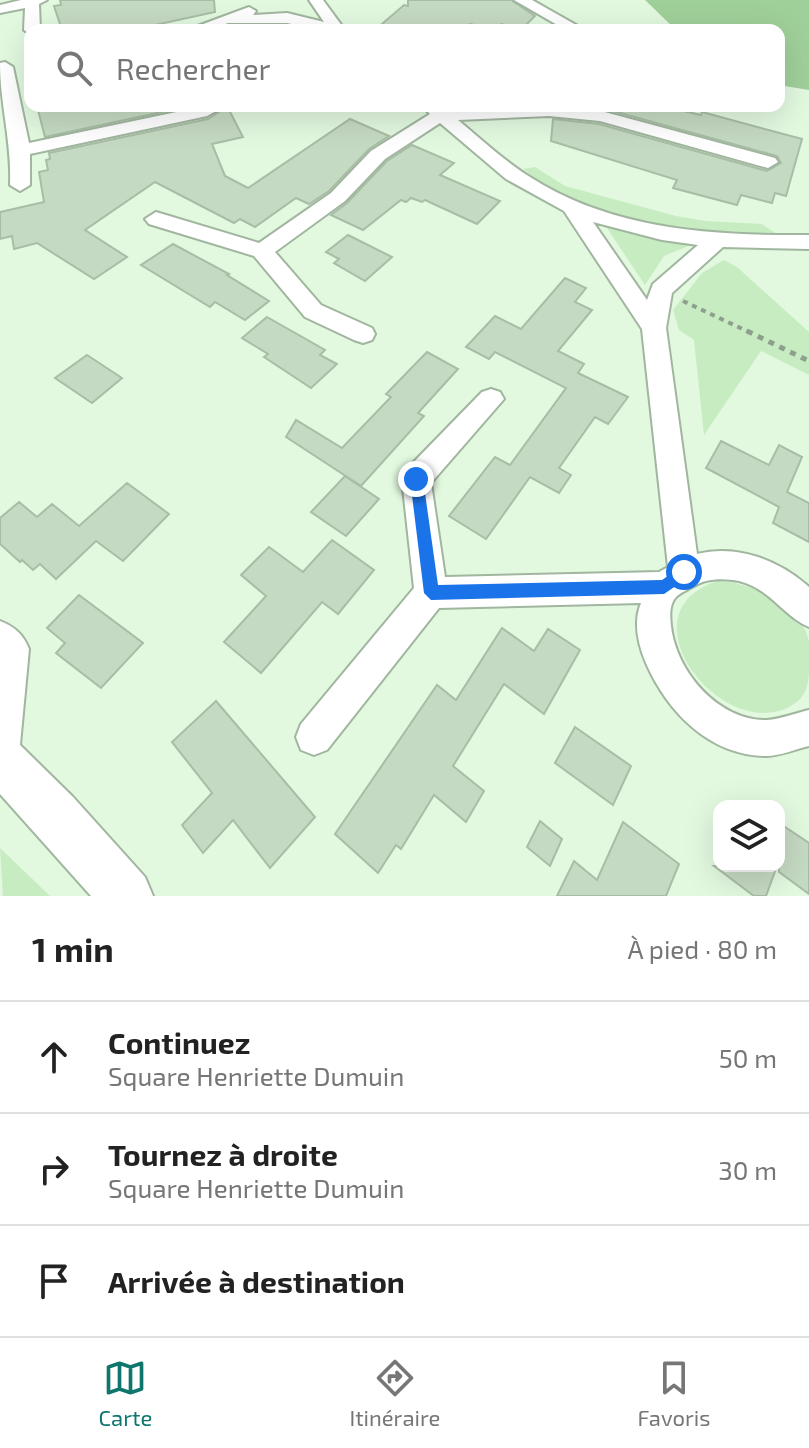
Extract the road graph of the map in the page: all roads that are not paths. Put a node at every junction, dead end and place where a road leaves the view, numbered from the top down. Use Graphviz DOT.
graph roads {
  1 [pos="271,0"];
  2 [pos="316,0"];
  3 [pos="521,0"];
  4 [pos="36,2"];
  5 [pos="0,9"];
  6 [pos="232,20"];
  7 [pos="33,24"];
  8 [pos="217,24"];
  9 [pos="314,24"];
  10 [pos="333,24"];
  11 [pos="566,24"];
  12 [pos="8,66"];
  13 [pos="202,112"];
  14 [pos="433,112"];
  15 [pos="438,112"];
  16 [pos="607,112"];
  17 [pos="21,150"];
  18 [pos="768,162"];
  19 [pos="20,185"];
  20 [pos="573,208"];
  21 [pos="156,219"];
  22 [pos="715,242"];
  23 [pos="809,242"];
  24 [pos="262,251"];
  25 [pos="654,328"];
  26 [pos="363,334"];
  27 [pos="491,399"];
  28 [pos="674,580"];
  29 [pos="431,593"];
  30 [pos="808,608"];
  31 [pos="0,638"];
  32 [pos="809,729"];
  33 [pos="314,737"];
  34 [pos="0,757"];
  35 [pos="126,896"];
  1 -- 6 [label="street"];
  2 -- 10 [label="street"];
  3 -- 11 [label="street"];
  4 -- 5 [label="street"];
  4 -- 7 [label="street"];
  6 -- 8 [label="street"];
  6 -- 9 [label="street"];
  12 -- 17 [label="street"];
  13 -- 17 [label="street"];
  14 -- 24 [label="street"];
  15 -- 20 [label="street"];
  16 -- 18 [label="street"];
  17 -- 19 [label="street"];
  20 -- 22 [label="street"];
  20 -- 25 [label="street"];
  21 -- 24 [label="street"];
  22 -- 23 [label="street"];
  22 -- 25 [label="street"];
  24 -- 26 [label="street"];
  25 -- 28 [label="street"];
  27 -- 29 [label="street"];
  28 -- 29 [label="street"];
  28 -- 30 [label="street"];
  28 -- 32 [label="street"];
  29 -- 33 [label="street"];
  31 -- 34 [label="street"];
  34 -- 35 [label="main road"];
}
